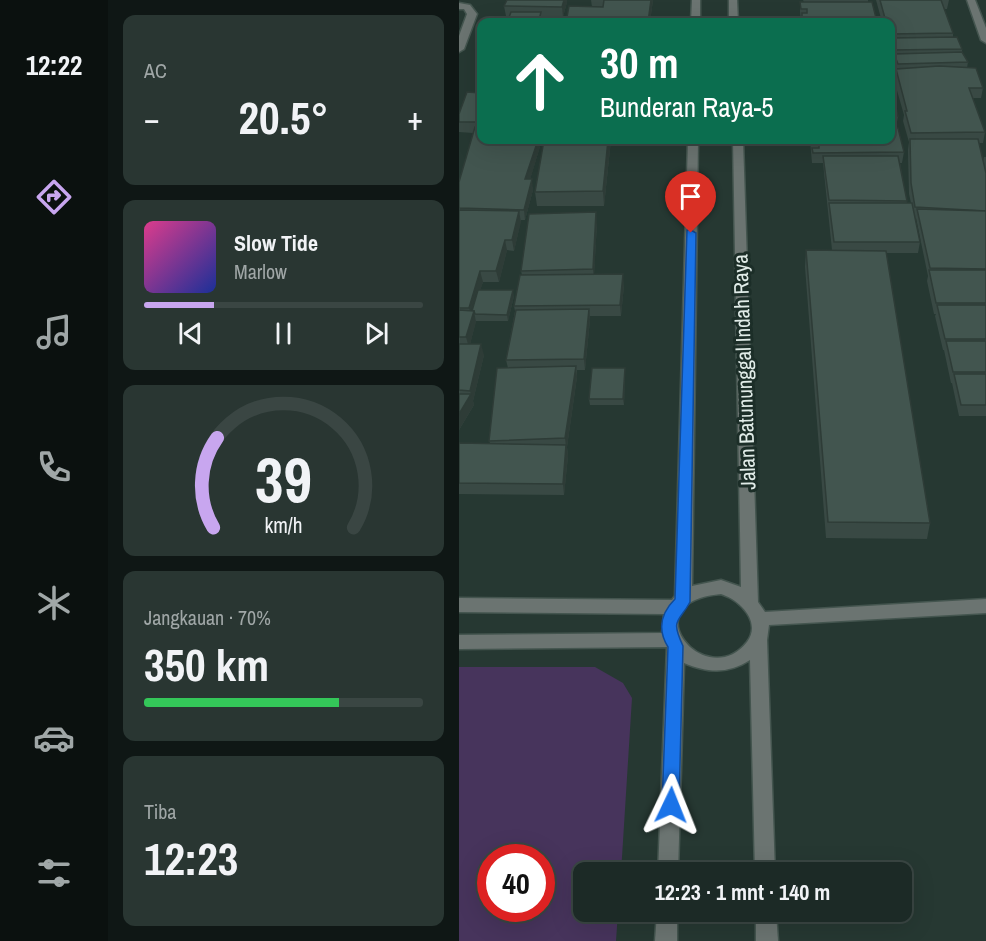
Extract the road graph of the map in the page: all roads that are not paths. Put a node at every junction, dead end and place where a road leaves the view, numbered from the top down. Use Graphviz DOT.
graph roads {
  1 [pos="696,0"];
  2 [pos="733,0"];
  3 [pos="971,2"];
  4 [pos="986,3"];
  5 [pos="459,6"];
  6 [pos="696,18"];
  7 [pos="734,18"];
  8 [pos="986,40"];
  9 [pos="459,49"];
  10 [pos="693,144"];
  11 [pos="738,144"];
  12 [pos="679,604"];
  13 [pos="459,605"];
  14 [pos="986,606"];
  15 [pos="756,620"];
  16 [pos="459,642"];
  17 [pos="673,643"];
  18 [pos="668,862"];
  19 [pos="765,862"];
  20 [pos="667,922"];
  21 [pos="766,922"];
  22 [pos="666,941"];
  23 [pos="767,941"];
  1 -- 6 [label="street"];
  2 -- 7 [label="street"];
  3 -- 4 [label="street"];
  3 -- 8 [label="street"];
  5 -- 9 [label="street"];
  10 -- 12 [label="street"];
  11 -- 15 [label="street, Jalan Batununggal Indah Raya"];
  12 -- 13 [label="street"];
  12 -- 15 [label="street"];
  12 -- 17 [label="street"];
  14 -- 15 [label="street"];
  15 -- 17 [label="street"];
  15 -- 19 [label="street, Jalan Batununggal Indah Raya"];
  16 -- 17 [label="street"];
  17 -- 18 [label="street"];
  20 -- 22 [label="street"];
  21 -- 23 [label="street"];
}
